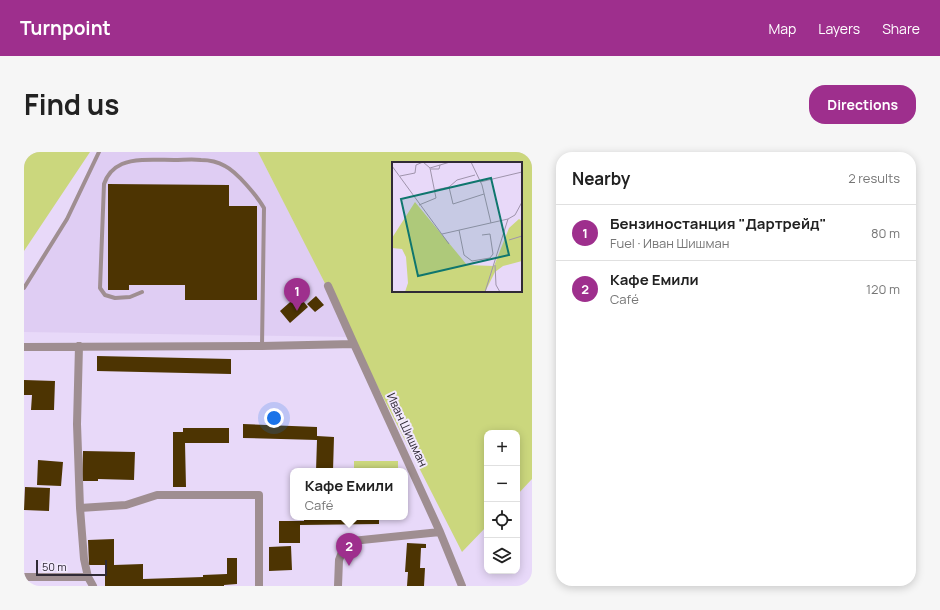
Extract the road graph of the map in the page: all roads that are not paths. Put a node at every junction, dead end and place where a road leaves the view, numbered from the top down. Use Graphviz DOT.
graph roads {
  1 [pos="99,152"];
  2 [pos="328,286"];
  3 [pos="24,288"];
  4 [pos="142,292"];
  5 [pos="354,344"];
  6 [pos="79,346"];
  7 [pos="262,346"];
  8 [pos="24,347"];
  9 [pos="80,508"];
  10 [pos="440,532"];
  11 [pos="24,577"];
  12 [pos="88,577"];
  13 [pos="93,586"];
  14 [pos="259,586"];
  15 [pos="338,586"];
  16 [pos="462,586"];
  1 -- 3 [label="lane"];
  2 -- 5 [label="street, Иван Шишман"];
  4 -- 7 [label="lane"];
  5 -- 7 [label="street"];
  5 -- 10 [label="street, Иван Шишман"];
  6 -- 7 [label="street"];
  6 -- 8 [label="street"];
  6 -- 9 [label="street"];
  9 -- 12 [label="street"];
  9 -- 14 [label="street"];
  10 -- 15 [label="street"];
  10 -- 16 [label="street, Иван Шишман"];
  11 -- 12 [label="street"];
  12 -- 13 [label="street"];
}
